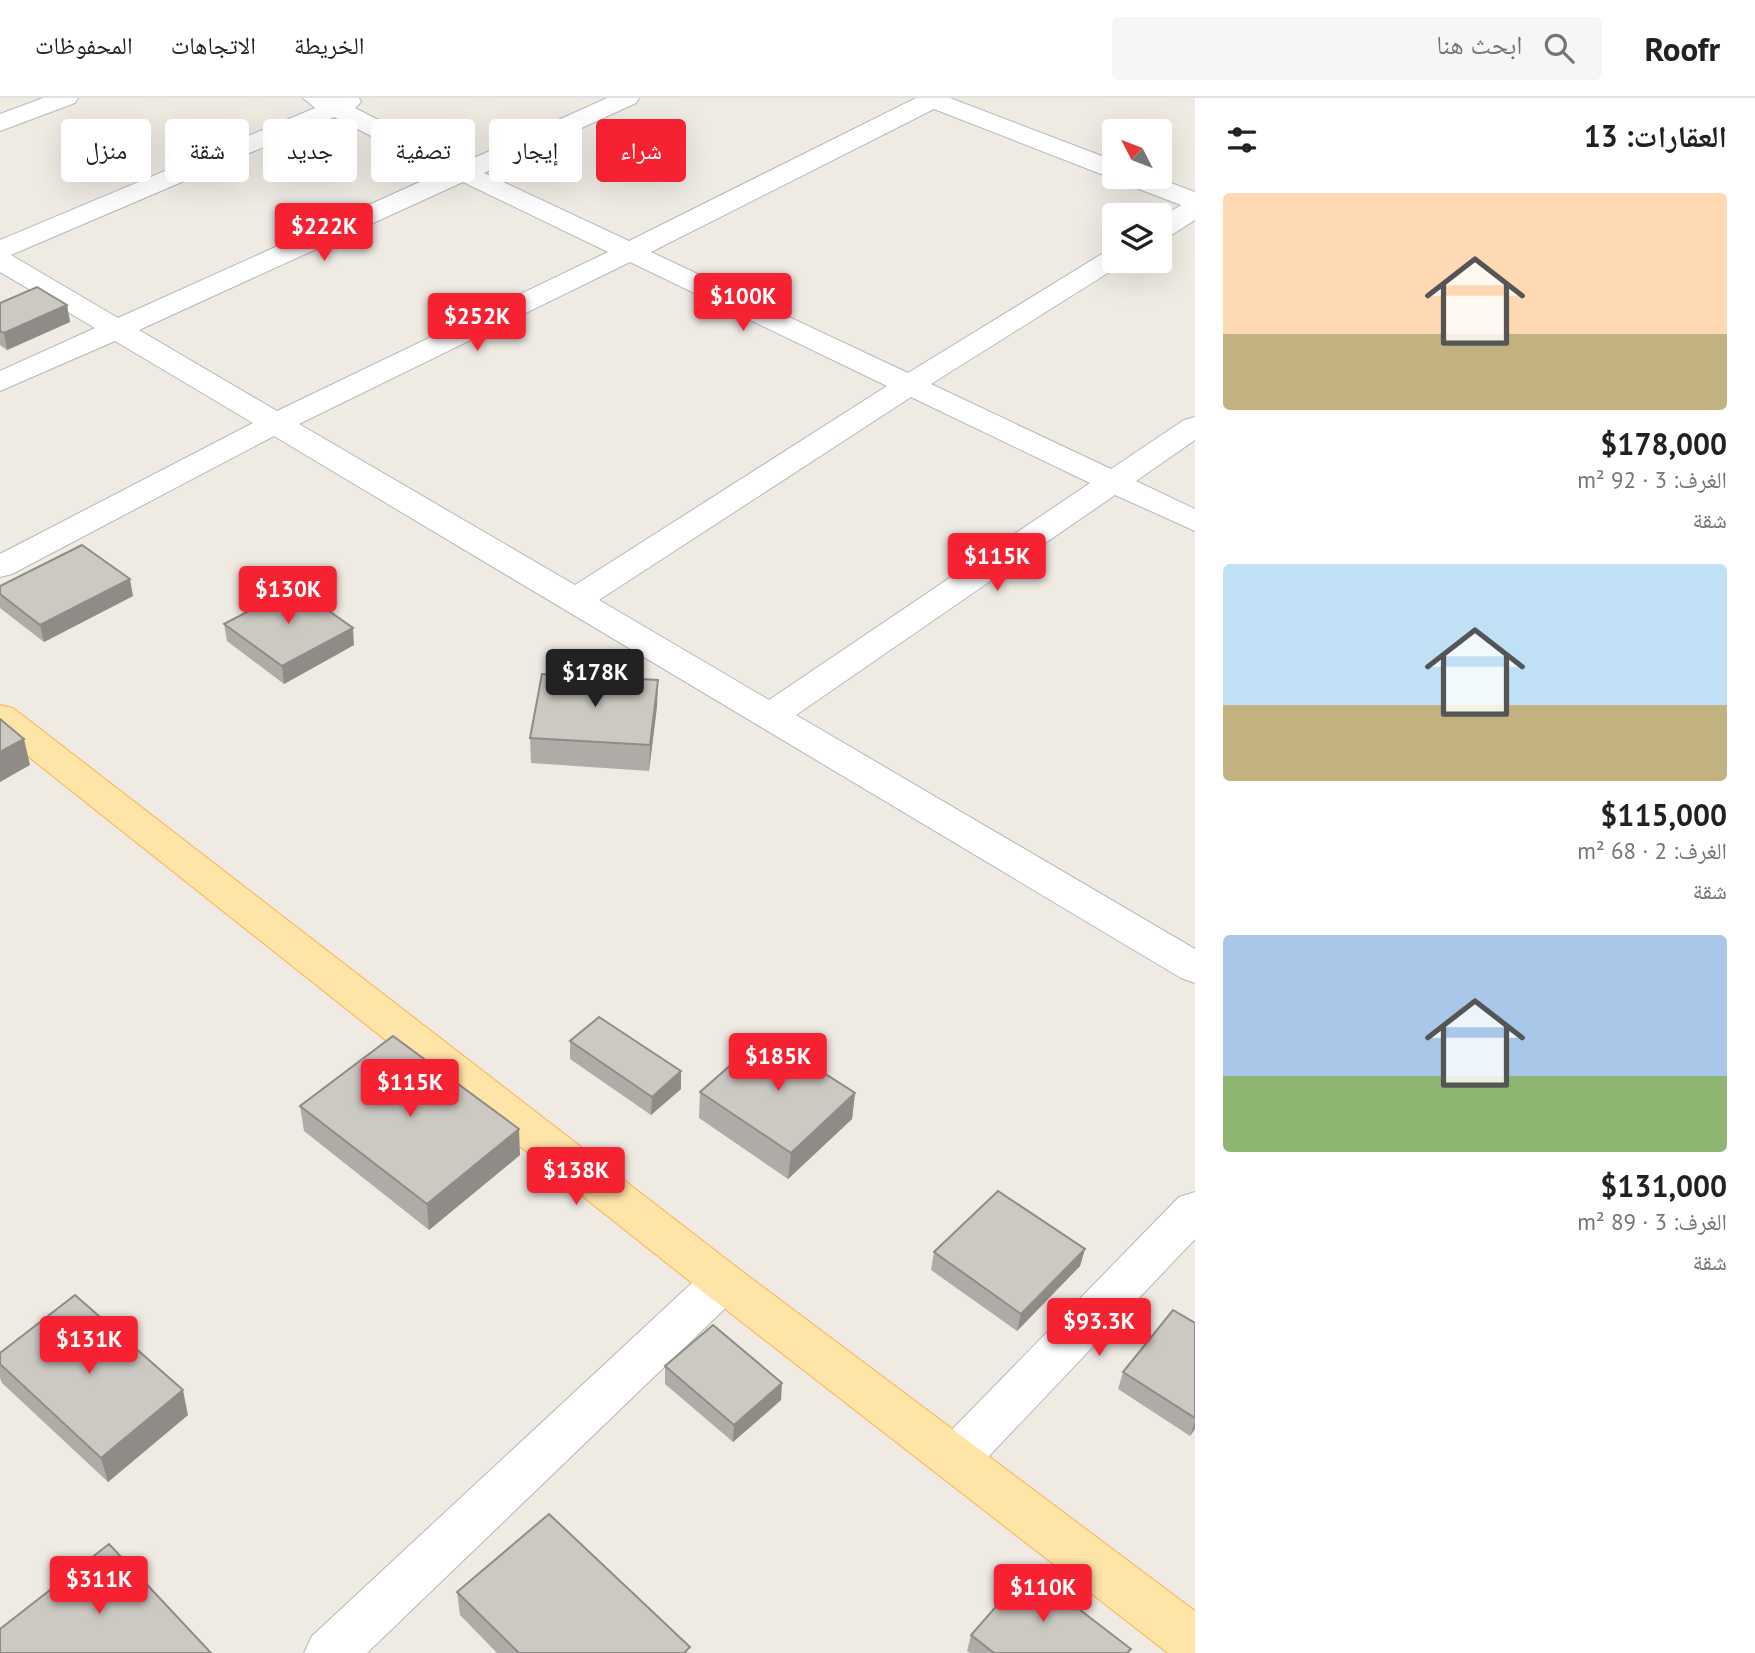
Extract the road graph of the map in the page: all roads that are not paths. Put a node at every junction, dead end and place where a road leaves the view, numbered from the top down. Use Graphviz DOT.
graph roads {
  1 [pos="66,98"];
  2 [pos="627,98"];
  3 [pos="930,99"];
  4 [pos="337,102"];
  5 [pos="371,121"];
  6 [pos="0,124"];
  7 [pos="1102,165"];
  8 [pos="475,168"];
  9 [pos="475,178"];
  10 [pos="444,182"];
  11 [pos="1164,189"];
  12 [pos="1195,201"];
  13 [pos="1195,208"];
  14 [pos="1172,222"];
  15 [pos="0,250"];
  16 [pos="629,251"];
  17 [pos="0,260"];
  18 [pos="1102,266"];
  19 [pos="118,329"];
  20 [pos="0,382"];
  21 [pos="909,385"];
  22 [pos="276,423"];
  23 [pos="1195,426"];
  24 [pos="1112,482"];
  25 [pos="1195,521"];
  26 [pos="0,567"];
  27 [pos="575,600"];
  28 [pos="0,716"];
  29 [pos="770,716"];
  30 [pos="1195,968"];
  31 [pos="1195,1210"];
  32 [pos="723,1282"];
  33 [pos="955,1460"];
  34 [pos="1195,1642"];
  35 [pos="330,1653"];
  1 -- 6 [label="street"];
  2 -- 8 [label="street"];
  3 -- 7 [label="street"];
  3 -- 16 [label="street"];
  4 -- 5 [label="street"];
  4 -- 15 [label="street"];
  9 -- 16 [label="street"];
  10 -- 19 [label="street"];
  11 -- 12 [label="street"];
  13 -- 14 [label="street"];
  16 -- 21 [label="street"];
  16 -- 22 [label="street"];
  17 -- 19 [label="street"];
  18 -- 21 [label="street"];
  19 -- 20 [label="street"];
  19 -- 22 [label="street"];
  21 -- 24 [label="street"];
  21 -- 27 [label="street"];
  22 -- 26 [label="street"];
  22 -- 27 [label="street"];
  23 -- 24 [label="street"];
  24 -- 25 [label="street"];
  24 -- 29 [label="street"];
  27 -- 29 [label="street"];
  28 -- 32 [label="main road"];
  29 -- 30 [label="street"];
  31 -- 33 [label="street"];
  32 -- 33 [label="main road"];
  32 -- 35 [label="street"];
  33 -- 34 [label="main road"];
}
